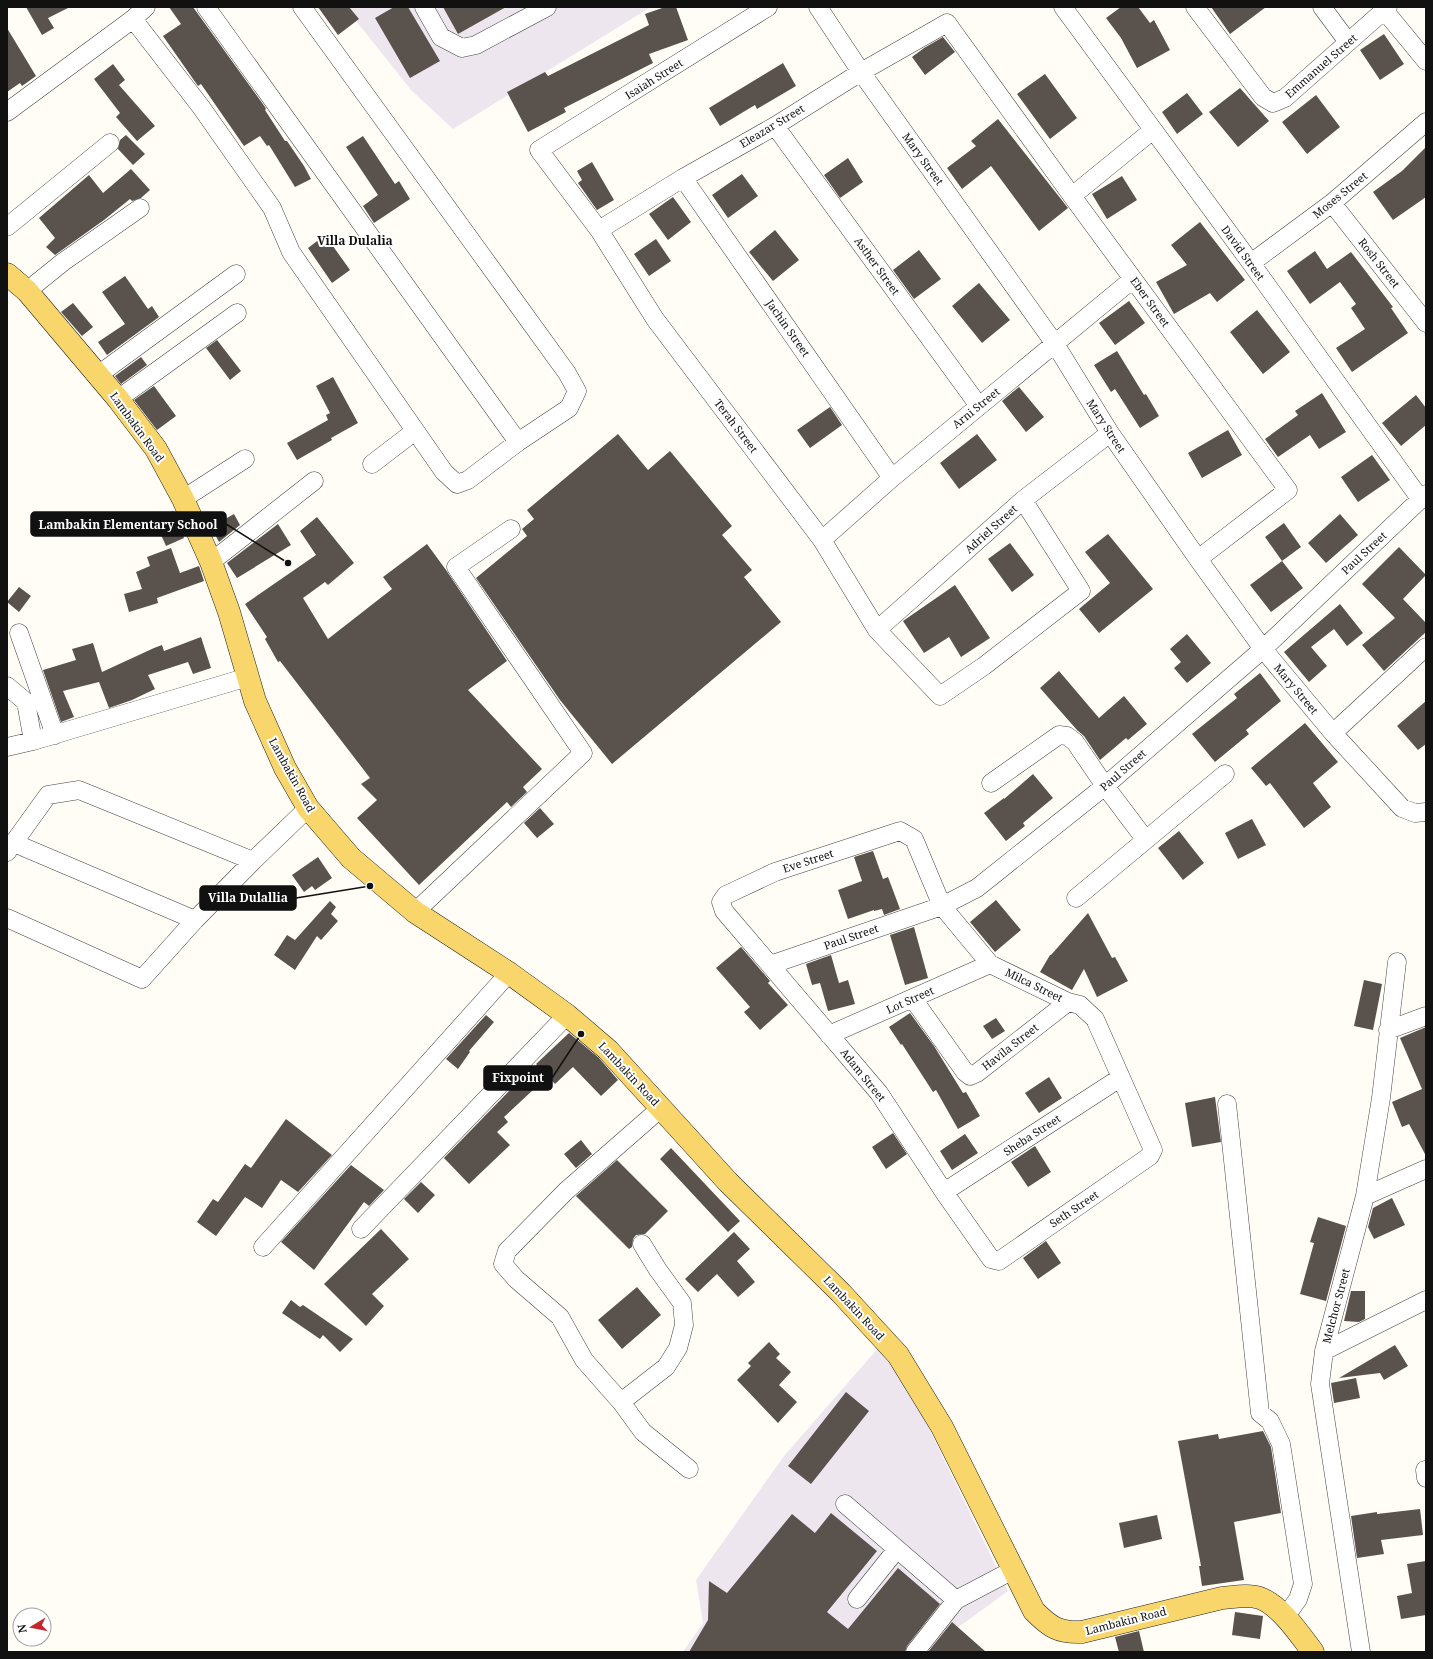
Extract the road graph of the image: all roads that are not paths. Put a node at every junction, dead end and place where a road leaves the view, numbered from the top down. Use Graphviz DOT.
graph roads {
  1 [pos="146,7"];
  2 [pos="206,7"];
  3 [pos="302,7"];
  4 [pos="424,7"];
  5 [pos="547,7"];
  6 [pos="768,7"];
  7 [pos="818,7"];
  8 [pos="1063,7"];
  9 [pos="1195,7"];
  10 [pos="1322,7"];
  11 [pos="1386,9"];
  12 [pos="133,19"];
  13 [pos="947,23"];
  14 [pos="1348,42"];
  15 [pos="1426,61"];
  16 [pos="861,72"];
  17 [pos="7,112"];
  18 [pos="1426,122"];
  19 [pos="775,126"];
  20 [pos="1153,130"];
  21 [pos="110,143"];
  22 [pos="539,150"];
  23 [pos="683,178"];
  24 [pos="1072,196"];
  25 [pos="1332,203"];
  26 [pos="140,208"];
  27 [pos="7,227"];
  28 [pos="599,230"];
  29 [pos="1251,263"];
  30 [pos="7,274"];
  31 [pos="236,274"];
  32 [pos="1133,279"];
  33 [pos="27,291"];
  34 [pos="237,313"];
  35 [pos="1426,324"];
  36 [pos="1055,344"];
  37 [pos="98,375"];
  38 [pos="118,399"];
  39 [pos="979,406"];
  40 [pos="415,431"];
  41 [pos="1110,433"];
  42 [pos="518,442"];
  43 [pos="246,459"];
  44 [pos="372,464"];
  45 [pos="892,478"];
  46 [pos="314,480"];
  47 [pos="1423,497"];
  48 [pos="183,499"];
  49 [pos="1023,500"];
  50 [pos="511,529"];
  51 [pos="822,540"];
  52 [pos="1198,559"];
  53 [pos="211,562"];
  54 [pos="877,630"];
  55 [pos="19,633"];
  56 [pos="1426,647"];
  57 [pos="1263,649"];
  58 [pos="248,677"];
  59 [pos="7,686"];
  60 [pos="1333,733"];
  61 [pos="55,734"];
  62 [pos="34,741"];
  63 [pos="7,747"];
  64 [pos="1225,774"];
  65 [pos="991,783"];
  66 [pos="1105,786"];
  67 [pos="308,808"];
  68 [pos="1426,812"];
  69 [pos="900,831"];
  70 [pos="1146,839"];
  71 [pos="10,847"];
  72 [pos="253,860"];
  73 [pos="1076,898"];
  74 [pos="721,902"];
  75 [pos="942,906"];
  76 [pos="414,912"];
  77 [pos="7,918"];
  78 [pos="195,920"];
  79 [pos="1397,962"];
  80 [pos="990,964"];
  81 [pos="770,965"];
  82 [pos="509,973"];
  83 [pos="913,1000"];
  84 [pos="1068,1002"];
  85 [pos="566,1015"];
  86 [pos="1426,1016"];
  87 [pos="1388,1030"];
  88 [pos="830,1035"];
  89 [pos="1120,1078"];
  90 [pos="1227,1104"];
  91 [pos="661,1108"];
  92 [pos="1153,1150"];
  93 [pos="1426,1169"];
  94 [pos="944,1192"];
  95 [pos="1365,1196"];
  96 [pos="361,1229"];
  97 [pos="642,1244"];
  98 [pos="263,1247"];
  99 [pos="991,1259"];
  100 [pos="1426,1300"];
  101 [pos="1324,1351"];
  102 [pos="621,1402"];
  103 [pos="689,1469"];
  104 [pos="845,1504"];
  105 [pos="897,1549"];
  106 [pos="1013,1570"];
  107 [pos="857,1599"];
  108 [pos="956,1600"];
  109 [pos="1286,1616"];
  110 [pos="915,1652"];
  111 [pos="1313,1652"];
  112 [pos="1361,1652"];
  1 -- 12 [label="street"];
  2 -- 42 [label="street"];
  3 -- 42 [label="street"];
  4 -- 5 [label="street"];
  6 -- 22 [label="street, Isaiah Street"];
  7 -- 16 [label="street, Mary Street"];
  8 -- 20 [label="street, David Street"];
  9 -- 14 [label="street, Emmanuel Street"];
  10 -- 14 [label="street"];
  11 -- 14 [label="street, Emmanuel Street"];
  11 -- 15 [label="street"];
  12 -- 17 [label="street"];
  12 -- 40 [label="street"];
  13 -- 16 [label="street, Eleazar Street"];
  13 -- 24 [label="street, Eber Street"];
  16 -- 19 [label="street, Eleazar Street"];
  16 -- 36 [label="street, Mary Street"];
  18 -- 25 [label="street, Moses Street"];
  19 -- 23 [label="street, Eleazar Street"];
  19 -- 39 [label="street, Asther Street"];
  20 -- 24 [label="street"];
  20 -- 29 [label="street, David Street"];
  21 -- 27 [label="street"];
  22 -- 28 [label="street, Terah Street"];
  23 -- 28 [label="street, Eleazar Street"];
  23 -- 45 [label="street, Jachin Street"];
  24 -- 32 [label="street, Eber Street"];
  25 -- 29 [label="street, Moses Street"];
  25 -- 35 [label="street, Rosh Street"];
  26 -- 33 [label="street"];
  28 -- 51 [label="street, Terah Street"];
  29 -- 47 [label="street, David Street"];
  30 -- 33 [label="main road, Lambakin Road"];
  31 -- 37 [label="street"];
  32 -- 36 [label="street, Arni Street"];
  32 -- 52 [label="street, Eber Street"];
  33 -- 37 [label="main road, Lambakin Road"];
  34 -- 38 [label="street"];
  36 -- 39 [label="street, Arni Street"];
  36 -- 41 [label="street, Mary Street"];
  37 -- 38 [label="main road, Lambakin Road"];
  38 -- 48 [label="main road, Lambakin Road"];
  39 -- 45 [label="street, Arni Street"];
  40 -- 42 [label="street"];
  40 -- 44 [label="street"];
  41 -- 49 [label="street, Adriel Street"];
  41 -- 52 [label="street, Mary Street"];
  43 -- 48 [label="street"];
  45 -- 51 [label="street, Arni Street"];
  46 -- 53 [label="street"];
  47 -- 57 [label="street, Paul Street"];
  48 -- 53 [label="main road, Lambakin Road"];
  49 -- 54 [label="street, Adriel Street"];
  49 -- 54 [label="street, Terah Street"];
  50 -- 76 [label="street"];
  51 -- 54 [label="street, Terah Street"];
  52 -- 57 [label="street, Mary Street"];
  53 -- 58 [label="main road, Lambakin Road"];
  55 -- 61 [label="street"];
  56 -- 60 [label="street"];
  57 -- 60 [label="street, Mary Street"];
  57 -- 66 [label="street, Paul Street"];
  58 -- 61 [label="street"];
  58 -- 67 [label="main road, Lambakin Road"];
  59 -- 62 [label="street"];
  60 -- 68 [label="street, Mary Street"];
  61 -- 62 [label="street"];
  62 -- 63 [label="street"];
  64 -- 70 [label="street"];
  65 -- 66 [label="street"];
  66 -- 70 [label="street"];
  66 -- 75 [label="street, Paul Street"];
  67 -- 72 [label="street"];
  67 -- 76 [label="main road, Lambakin Road"];
  69 -- 74 [label="street, Eve Street"];
  69 -- 75 [label="street, Milca Street"];
  70 -- 73 [label="street"];
  71 -- 72 [label="street"];
  71 -- 78 [label="street"];
  72 -- 78 [label="street"];
  74 -- 81 [label="street, Adam Street"];
  75 -- 80 [label="street, Milca Street"];
  75 -- 81 [label="street, Paul Street"];
  76 -- 82 [label="main road, Lambakin Road"];
  77 -- 78 [label="street"];
  79 -- 87 [label="street, Melchor Street"];
  80 -- 83 [label="street, Lot Street"];
  80 -- 84 [label="street, Milca Street"];
  81 -- 88 [label="street, Adam Street"];
  82 -- 85 [label="main road, Lambakin Road"];
  82 -- 98 [label="street"];
  83 -- 84 [label="street, Havila Street"];
  83 -- 88 [label="street, Lot Street"];
  84 -- 89 [label="street, Milca Street"];
  85 -- 91 [label="main road, Lambakin Road"];
  85 -- 96 [label="street"];
  86 -- 87 [label="street"];
  87 -- 95 [label="street, Melchor Street"];
  88 -- 94 [label="street, Adam Street"];
  89 -- 92 [label="street, Milca Street"];
  89 -- 94 [label="street, Sheba Street"];
  90 -- 109 [label="street"];
  91 -- 102 [label="street"];
  91 -- 106 [label="main road, Lambakin Road"];
  92 -- 99 [label="street, Seth Street"];
  93 -- 95 [label="street"];
  94 -- 99 [label="street, Adam Street"];
  95 -- 101 [label="street, Melchor Street"];
  97 -- 102 [label="street"];
  100 -- 101 [label="street"];
  101 -- 112 [label="street, Melchor Street"];
  102 -- 103 [label="street"];
  104 -- 105 [label="street"];
  105 -- 107 [label="street"];
  105 -- 108 [label="street"];
  106 -- 108 [label="street"];
  106 -- 109 [label="main road, Lambakin Road"];
  108 -- 110 [label="street"];
  109 -- 111 [label="main road, Lambakin Road"];
}
